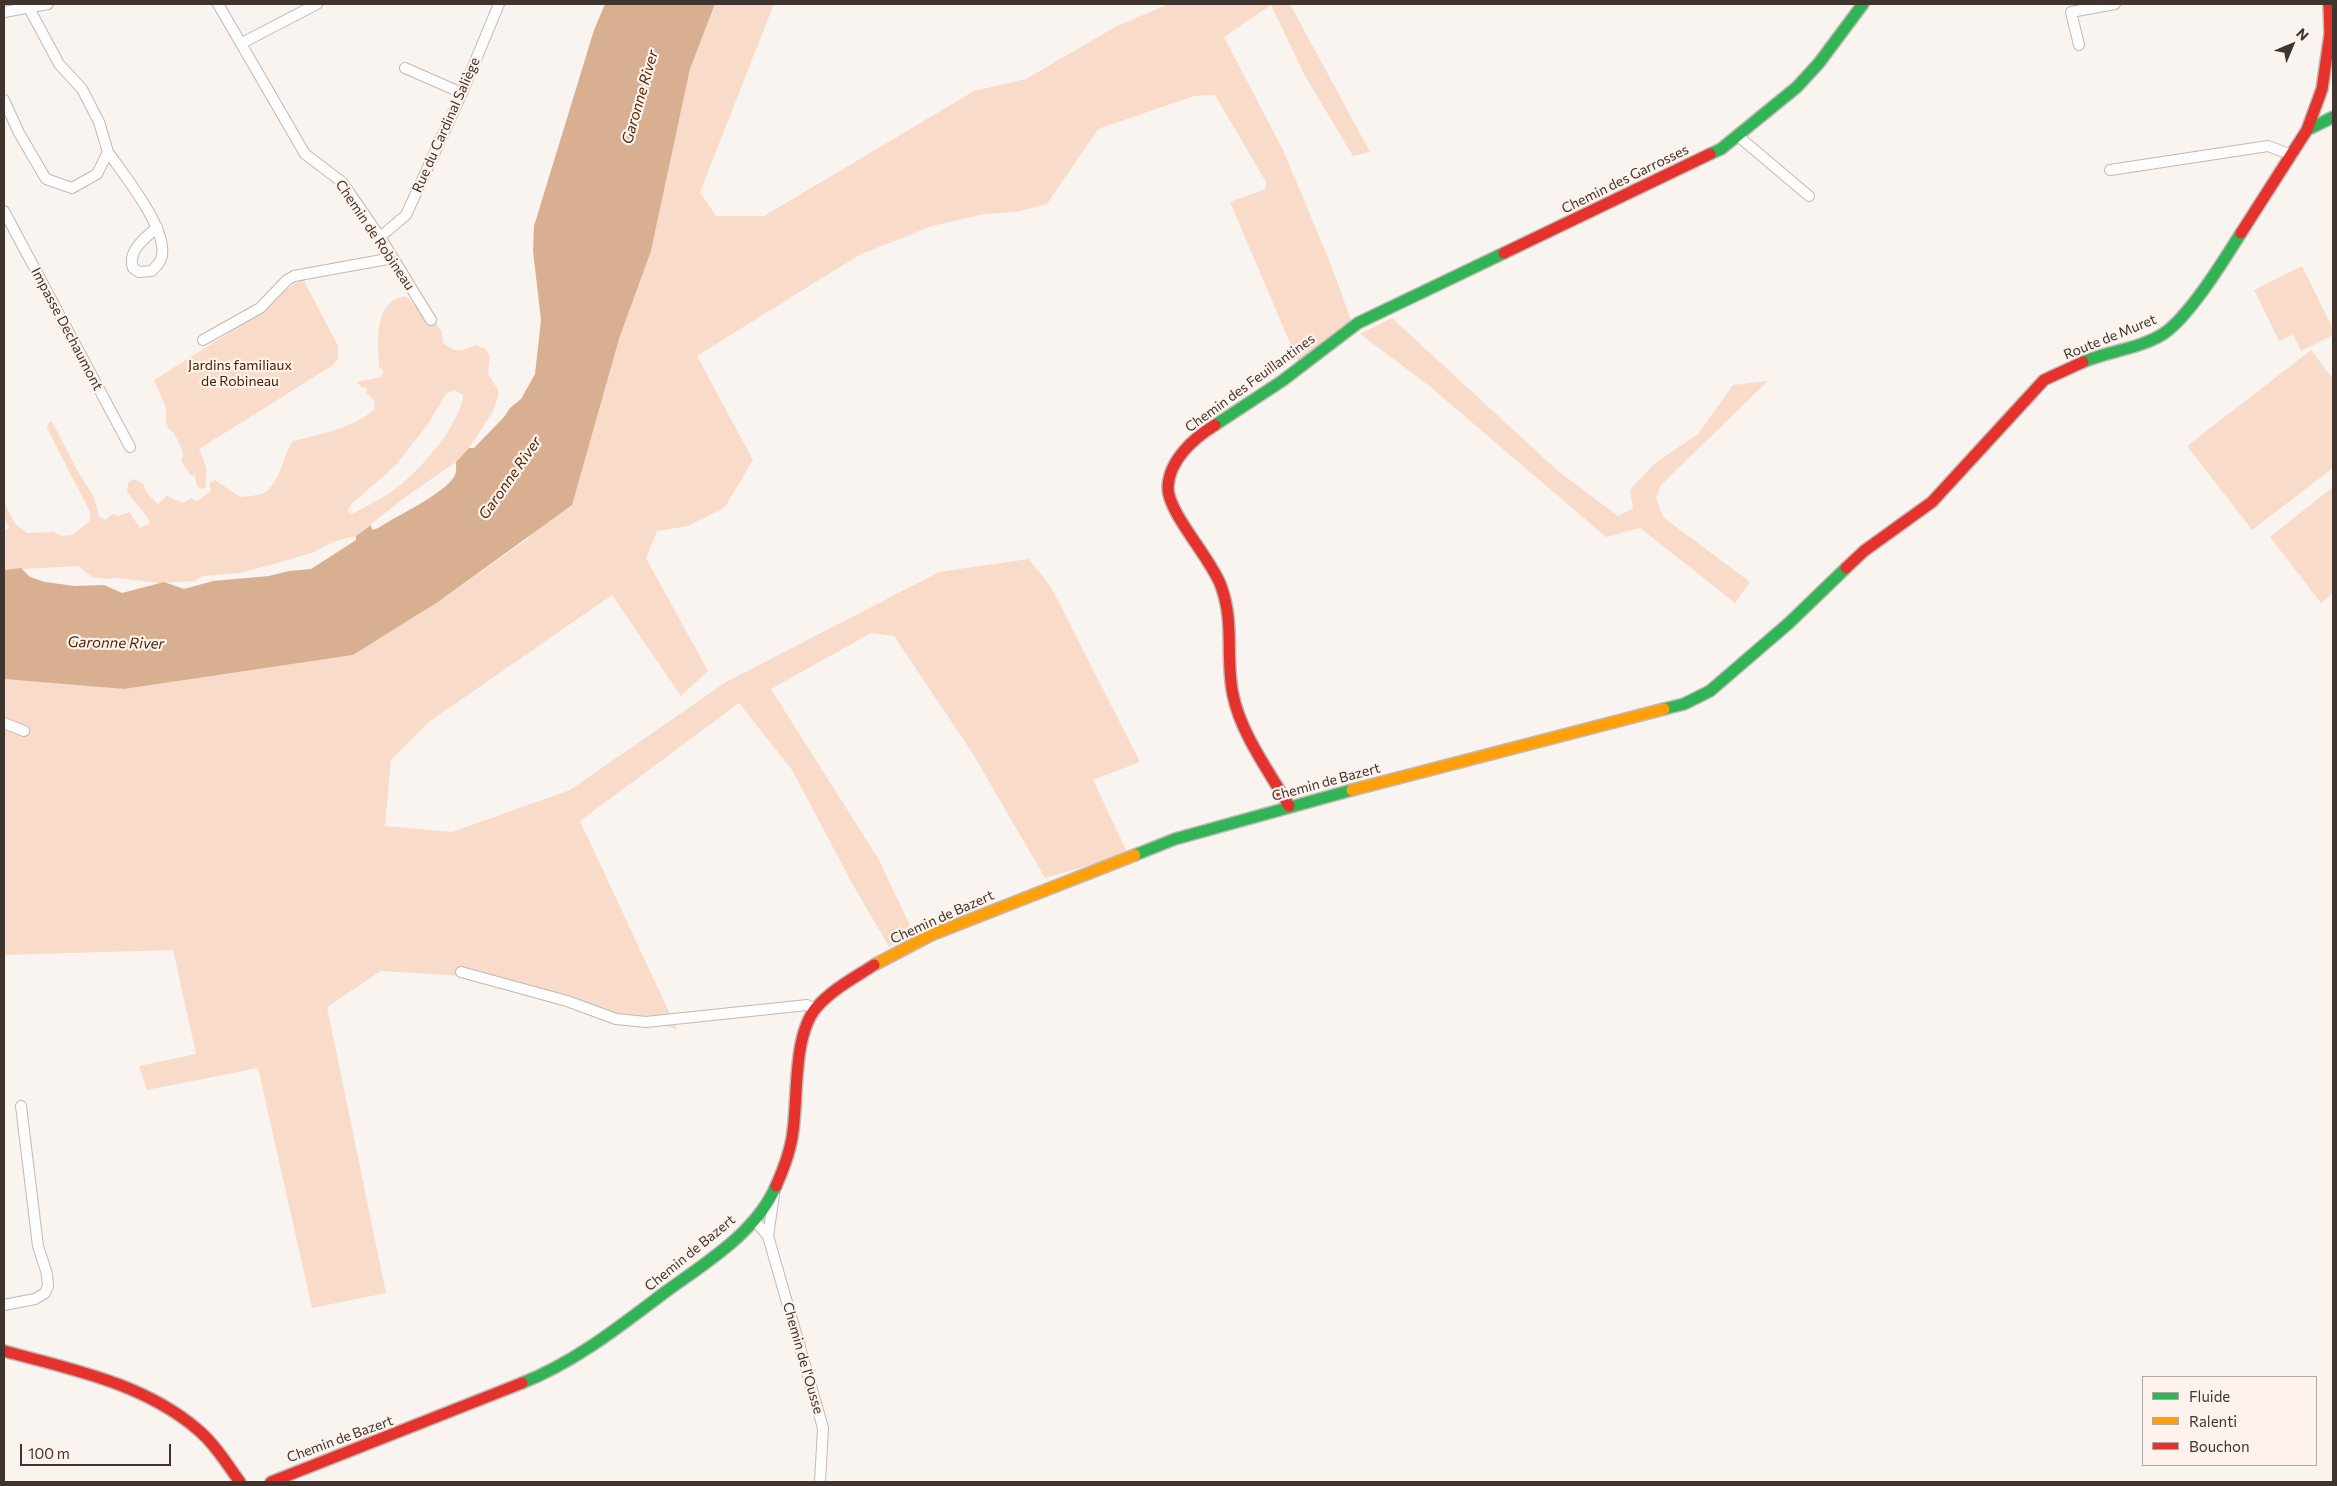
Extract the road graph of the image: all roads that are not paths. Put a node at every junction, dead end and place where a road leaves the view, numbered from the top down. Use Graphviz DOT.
graph roads {
  1 [pos="48,4"];
  2 [pos="218,4"];
  3 [pos="317,4"];
  4 [pos="499,4"];
  5 [pos="1863,4"];
  6 [pos="2115,4"];
  7 [pos="29,8"];
  8 [pos="2330,8"];
  9 [pos="4,12"];
  10 [pos="2332,25"];
  11 [pos="242,43"];
  12 [pos="2079,45"];
  13 [pos="405,68"];
  14 [pos="462,93"];
  15 [pos="4,100"];
  16 [pos="2315,108"];
  17 [pos="2332,118"];
  18 [pos="2307,130"];
  19 [pos="1738,136"];
  20 [pos="108,152"];
  21 [pos="2292,155"];
  22 [pos="2110,170"];
  23 [pos="1809,196"];
  24 [pos="4,211"];
  25 [pos="157,227"];
  26 [pos="380,237"];
  27 [pos="393,258"];
  28 [pos="431,320"];
  29 [pos="1358,323"];
  30 [pos="202,340"];
  31 [pos="130,448"];
  32 [pos="1789,623"];
  33 [pos="4,723"];
  34 [pos="24,731"];
  35 [pos="1289,806"];
  36 [pos="461,972"];
  37 [pos="815,1009"];
  38 [pos="22,1106"];
  39 [pos="774,1192"];
  40 [pos="754,1220"];
  41 [pos="768,1236"];
  42 [pos="4,1305"];
  43 [pos="4,1350"];
  44 [pos="240,1482"];
  45 [pos="271,1482"];
  46 [pos="820,1482"];
  1 -- 7 [label="street"];
  2 -- 11 [label="street, Chemin de Robineau"];
  3 -- 11 [label="street"];
  4 -- 14 [label="street, Rue du Cardinal Saliège"];
  5 -- 19 [label="street, Chemin des Garrosses"];
  6 -- 12 [label="street"];
  7 -- 9 [label="street"];
  7 -- 20 [label="street"];
  8 -- 10 [label="street, Route de Muret"];
  10 -- 16 [label="street, Route de Muret"];
  11 -- 26 [label="street, Chemin de Robineau"];
  13 -- 14 [label="street"];
  14 -- 26 [label="street, Rue du Cardinal Saliège"];
  15 -- 20 [label="street"];
  16 -- 17 [label="street"];
  16 -- 18 [label="street, Route de Muret"];
  17 -- 18 [label="street"];
  18 -- 21 [label="street, Route de Muret"];
  19 -- 23 [label="street"];
  19 -- 29 [label="street, Chemin des Garrosses"];
  20 -- 25 [label="street"];
  21 -- 22 [label="street"];
  21 -- 32 [label="street, Route de Muret"];
  24 -- 31 [label="street, Impasse Dechaumont"];
  26 -- 27 [label="street, Chemin de Robineau"];
  27 -- 28 [label="street, Chemin de Robineau"];
  27 -- 30 [label="street"];
  29 -- 35 [label="street, Chemin des Feuillantines"];
  32 -- 35 [label="street, Chemin de Bazert"];
  33 -- 34 [label="street"];
  35 -- 37 [label="street, Chemin de Bazert"];
  36 -- 37 [label="street"];
  37 -- 39 [label="street, Chemin de Bazert"];
  38 -- 42 [label="street"];
  39 -- 40 [label="street, Chemin de Bazert"];
  39 -- 41 [label="street, Chemin de l'Ousse"];
  40 -- 41 [label="street, Chemin de l'Ousse"];
  40 -- 45 [label="street, Chemin de Bazert"];
  41 -- 46 [label="street, Chemin de l'Ousse"];
  43 -- 44 [label="street"];
}
